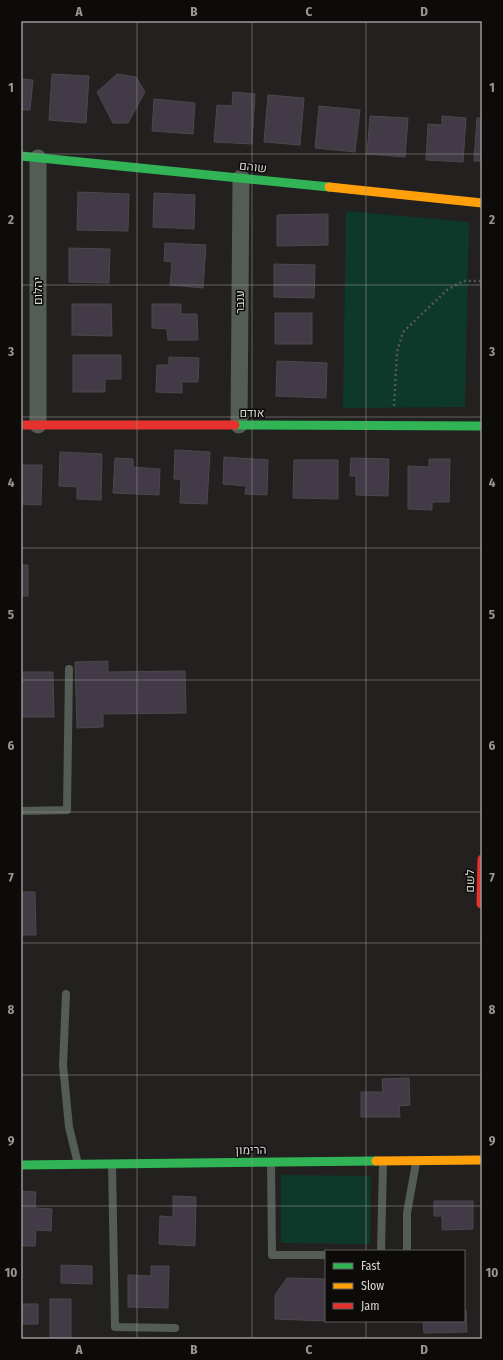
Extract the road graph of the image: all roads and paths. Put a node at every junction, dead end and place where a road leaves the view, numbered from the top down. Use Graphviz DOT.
graph roads {
  1 [pos="21,156"];
  2 [pos="38,158"];
  3 [pos="241,178"];
  4 [pos="482,203"];
  5 [pos="482,281"];
  6 [pos="21,425"];
  7 [pos="38,425"];
  8 [pos="239,425"];
  9 [pos="393,426"];
  10 [pos="482,426"];
  11 [pos="69,669"];
  12 [pos="21,810"];
  13 [pos="482,859"];
  14 [pos="482,864"];
  15 [pos="481,904"];
  16 [pos="66,994"];
  17 [pos="482,1160"];
  18 [pos="383,1161"];
  19 [pos="416,1161"];
  20 [pos="270,1162"];
  21 [pos="21,1164"];
  22 [pos="78,1164"];
  23 [pos="112,1164"];
  24 [pos="381,1250"];
  25 [pos="407,1250"];
  26 [pos="325,1255"];
  27 [pos="175,1328"];
  1 -- 2 [label="street, שוהם"];
  2 -- 3 [label="street, שוהם"];
  2 -- 7 [label="street, יהלום"];
  3 -- 4 [label="street, שוהם"];
  3 -- 8 [label="street, ענבר"];
  5 -- 9 [label="path"];
  6 -- 7 [label="street, אודם"];
  7 -- 8 [label="street, אודם"];
  8 -- 9 [label="street, אודם"];
  9 -- 10 [label="street, אודם"];
  11 -- 12 [label="lane"];
  13 -- 14 [label="street, לשם"];
  14 -- 15 [label="street, לשם"];
  16 -- 22 [label="lane"];
  17 -- 19 [label="street, הרימון"];
  18 -- 19 [label="street, הרימון"];
  18 -- 20 [label="street, הרימון"];
  18 -- 24 [label="lane"];
  19 -- 25 [label="lane"];
  20 -- 23 [label="street, הרימון"];
  20 -- 26 [label="lane"];
  21 -- 22 [label="street, הרימון"];
  22 -- 23 [label="street, הרימון"];
  23 -- 27 [label="lane"];
}
